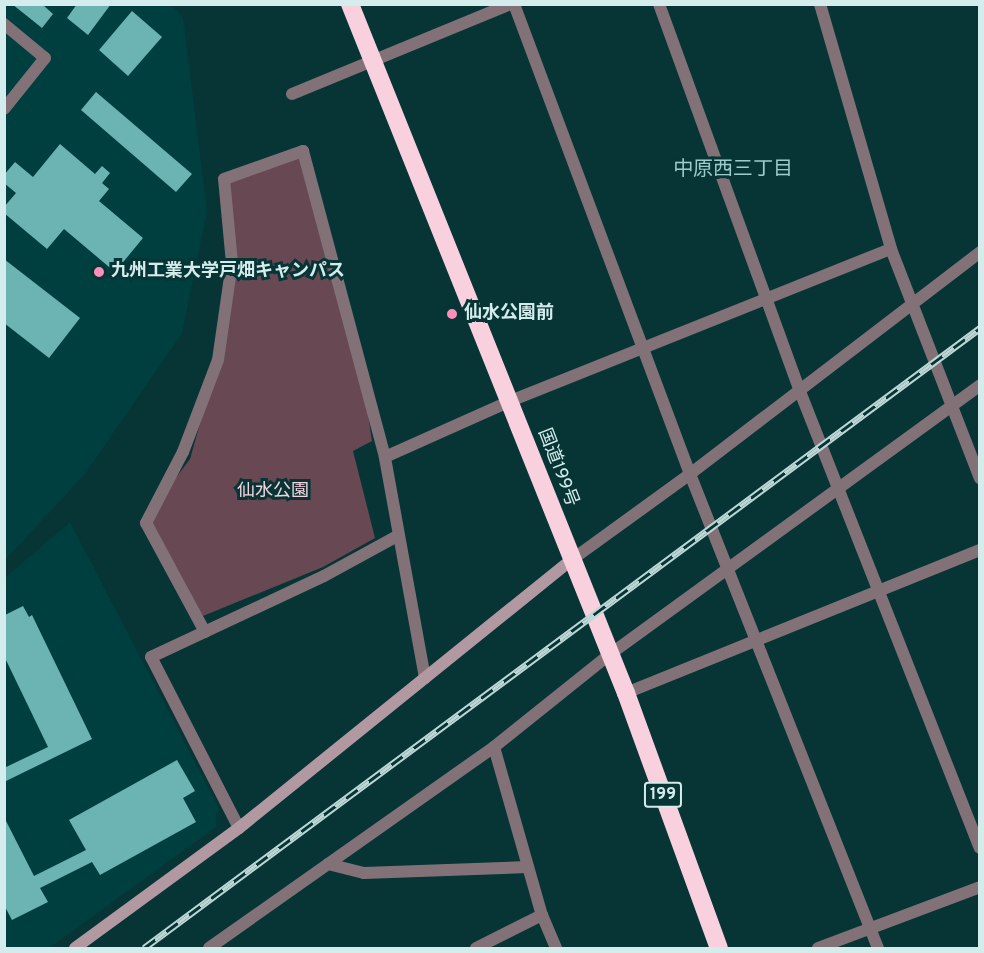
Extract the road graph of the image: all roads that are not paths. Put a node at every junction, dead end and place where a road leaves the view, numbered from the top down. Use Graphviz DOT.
graph roads {
  1 [pos="350,4"];
  2 [pos="512,4"];
  3 [pos="659,4"];
  4 [pos="820,4"];
  5 [pos="4,24"];
  6 [pos="372,63"];
  7 [pos="292,94"];
  8 [pos="4,109"];
  9 [pos="891,249"];
  10 [pos="980,252"];
  11 [pos="766,298"];
  12 [pos="910,305"];
  13 [pos="642,348"];
  14 [pos="980,385"];
  15 [pos="799,389"];
  16 [pos="508,402"];
  17 [pos="952,406"];
  18 [pos="385,457"];
  19 [pos="690,474"];
  20 [pos="980,478"];
  21 [pos="838,487"];
  22 [pos="397,536"];
  23 [pos="980,550"];
  24 [pos="727,562"];
  25 [pos="574,569"];
  26 [pos="880,591"];
  27 [pos="205,632"];
  28 [pos="758,640"];
  29 [pos="607,649"];
  30 [pos="425,678"];
  31 [pos="626,693"];
  32 [pos="494,747"];
  33 [pos="239,828"];
  34 [pos="980,849"];
  35 [pos="328,864"];
  36 [pos="528,867"];
  37 [pos="980,887"];
  38 [pos="542,915"];
  39 [pos="870,928"];
  40 [pos="75,948"];
  41 [pos="209,948"];
  42 [pos="476,948"];
  43 [pos="556,948"];
  44 [pos="719,948"];
  45 [pos="818,948"];
  46 [pos="878,948"];
  1 -- 6 [label="highway, 国道199号 / 199"];
  2 -- 6 [label="street"];
  2 -- 13 [label="street"];
  3 -- 11 [label="street"];
  4 -- 9 [label="street"];
  5 -- 8 [label="street"];
  6 -- 7 [label="street"];
  6 -- 16 [label="highway, 国道199号 / 199"];
  9 -- 11 [label="street"];
  9 -- 12 [label="street"];
  10 -- 12 [label="street"];
  11 -- 13 [label="street"];
  11 -- 15 [label="street"];
  12 -- 15 [label="street"];
  12 -- 17 [label="street"];
  13 -- 16 [label="street"];
  13 -- 19 [label="street"];
  14 -- 17 [label="street"];
  15 -- 19 [label="street"];
  15 -- 21 [label="street"];
  16 -- 18 [label="street"];
  16 -- 25 [label="highway, 国道199号 / 199"];
  17 -- 20 [label="street"];
  17 -- 21 [label="street"];
  18 -- 22 [label="street"];
  18 -- 27 [label="street"];
  19 -- 24 [label="street"];
  19 -- 25 [label="street"];
  21 -- 24 [label="street"];
  21 -- 26 [label="street"];
  22 -- 27 [label="street"];
  22 -- 30 [label="street"];
  23 -- 26 [label="street"];
  24 -- 28 [label="street"];
  24 -- 29 [label="street"];
  25 -- 29 [label="highway, 国道199号 / 199"];
  25 -- 30 [label="street"];
  26 -- 28 [label="street"];
  26 -- 34 [label="street"];
  27 -- 33 [label="street"];
  28 -- 31 [label="street"];
  28 -- 39 [label="street"];
  29 -- 31 [label="highway, 国道199号 / 199"];
  29 -- 32 [label="street"];
  30 -- 33 [label="street"];
  31 -- 44 [label="highway, 国道199号 / 199"];
  32 -- 35 [label="street"];
  32 -- 36 [label="street"];
  33 -- 40 [label="street"];
  35 -- 36 [label="street"];
  35 -- 41 [label="street"];
  36 -- 38 [label="street"];
  37 -- 39 [label="street"];
  38 -- 42 [label="street"];
  38 -- 43 [label="street"];
  39 -- 45 [label="street"];
  39 -- 46 [label="street"];
}
